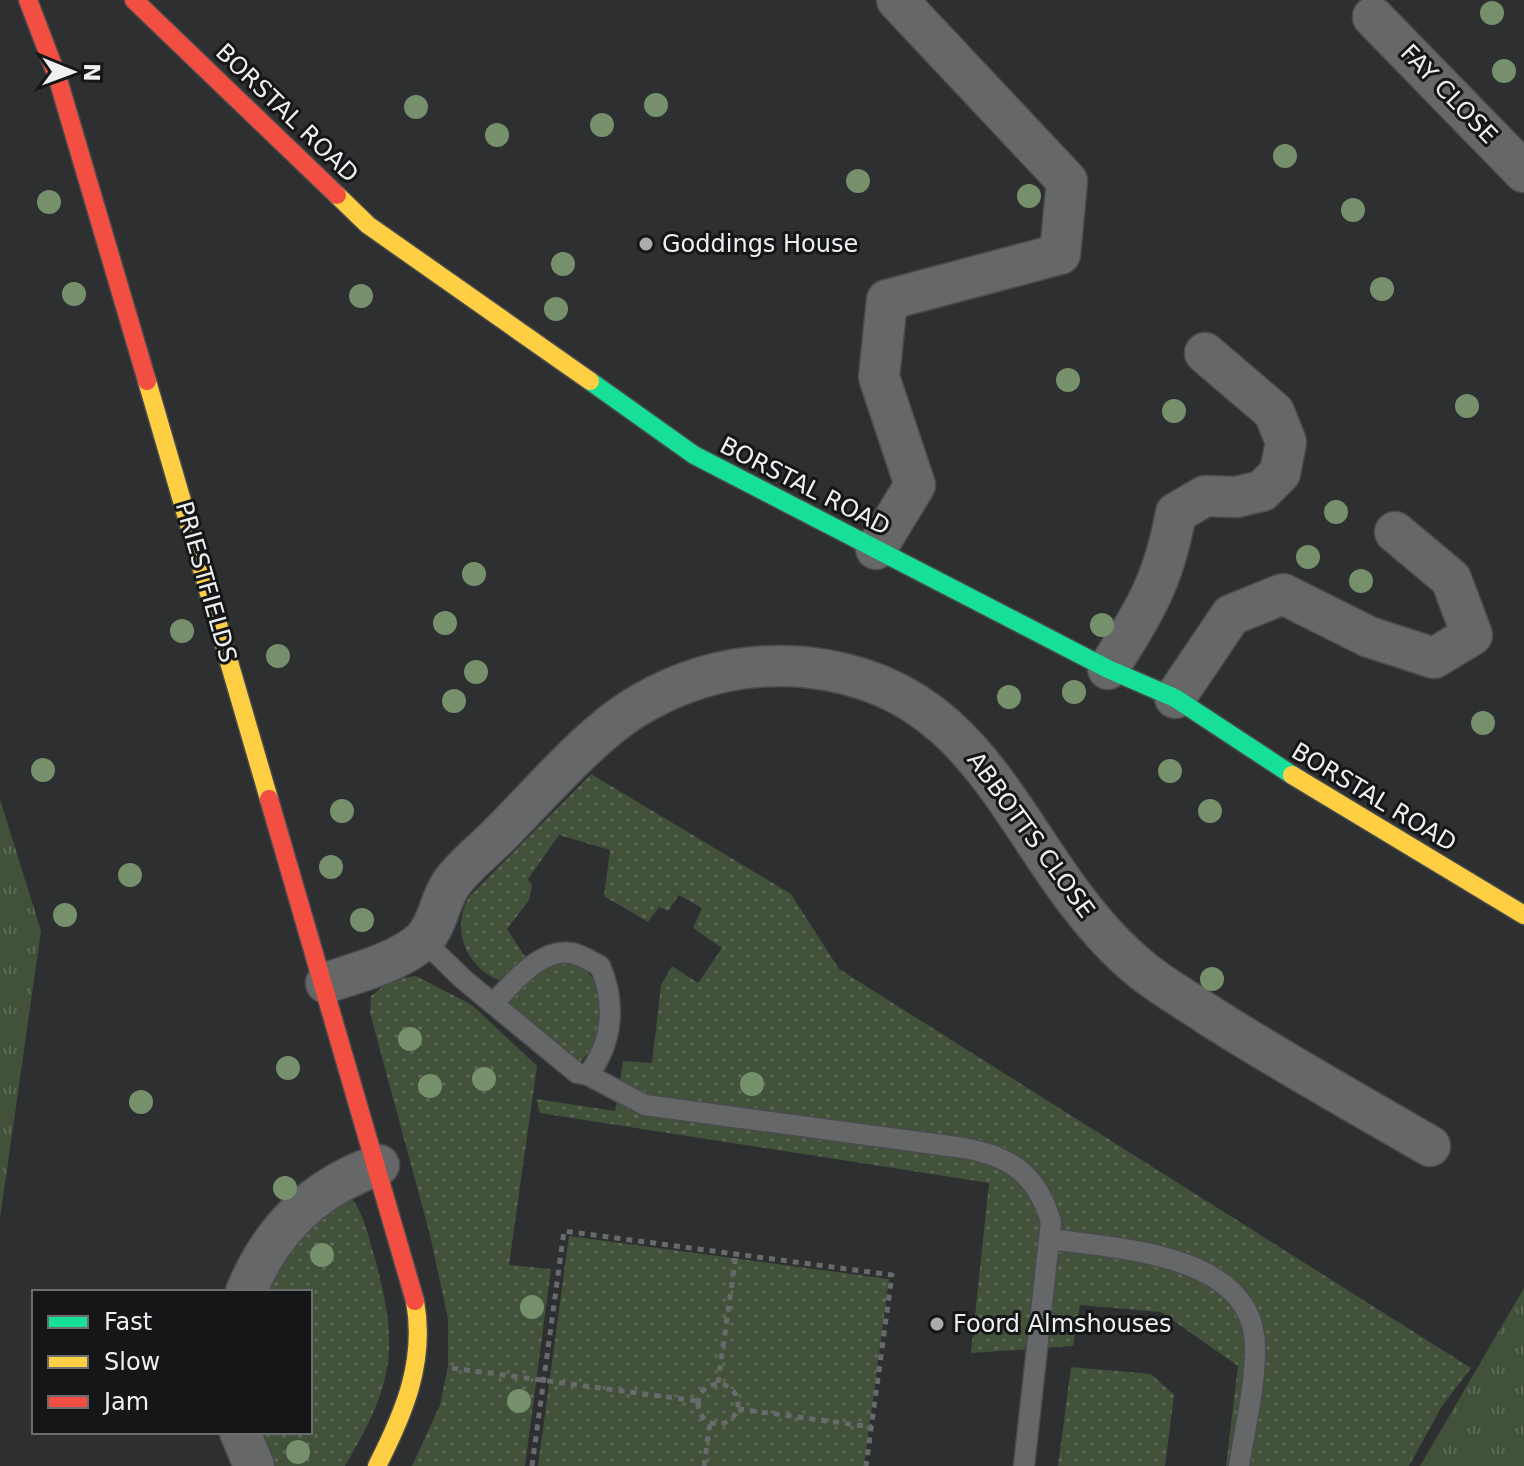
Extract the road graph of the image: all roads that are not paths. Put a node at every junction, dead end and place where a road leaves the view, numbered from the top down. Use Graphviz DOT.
graph roads {
  1 [pos="28,0"];
  2 [pos="134,0"];
  3 [pos="897,0"];
  4 [pos="1373,17"];
  5 [pos="1524,172"];
  6 [pos="1205,353"];
  7 [pos="1395,532"];
  8 [pos="876,549"];
  9 [pos="1108,669"];
  10 [pos="1175,698"];
  11 [pos="1524,915"];
  12 [pos="423,940"];
  13 [pos="326,983"];
  14 [pos="493,1004"];
  15 [pos="588,1075"];
  16 [pos="1430,1146"];
  17 [pos="379,1165"];
  18 [pos="1050,1239"];
  19 [pos="247,1290"];
  20 [pos="241,1434"];
  21 [pos="254,1466"];
  22 [pos="377,1466"];
  23 [pos="1024,1466"];
  24 [pos="1239,1466"];
  1 -- 13 [label="street, PRIESTFIELDS"];
  2 -- 8 [label="street, BORSTAL ROAD"];
  3 -- 8 [label="street"];
  4 -- 5 [label="street, FAY CLOSE"];
  6 -- 9 [label="street"];
  7 -- 10 [label="street"];
  8 -- 9 [label="street, BORSTAL ROAD"];
  9 -- 10 [label="street, BORSTAL ROAD"];
  10 -- 11 [label="street, BORSTAL ROAD"];
  12 -- 13 [label="street"];
  12 -- 14 [label="lane"];
  12 -- 16 [label="street, ABBOTTS CLOSE"];
  13 -- 17 [label="street, PRIESTFIELDS"];
  14 -- 15 [label="lane"];
  14 -- 15 [label="lane"];
  15 -- 18 [label="lane"];
  17 -- 19 [label="street"];
  17 -- 22 [label="street, PRIESTFIELDS"];
  18 -- 23 [label="lane"];
  18 -- 24 [label="lane"];
  20 -- 21 [label="street"];
}
